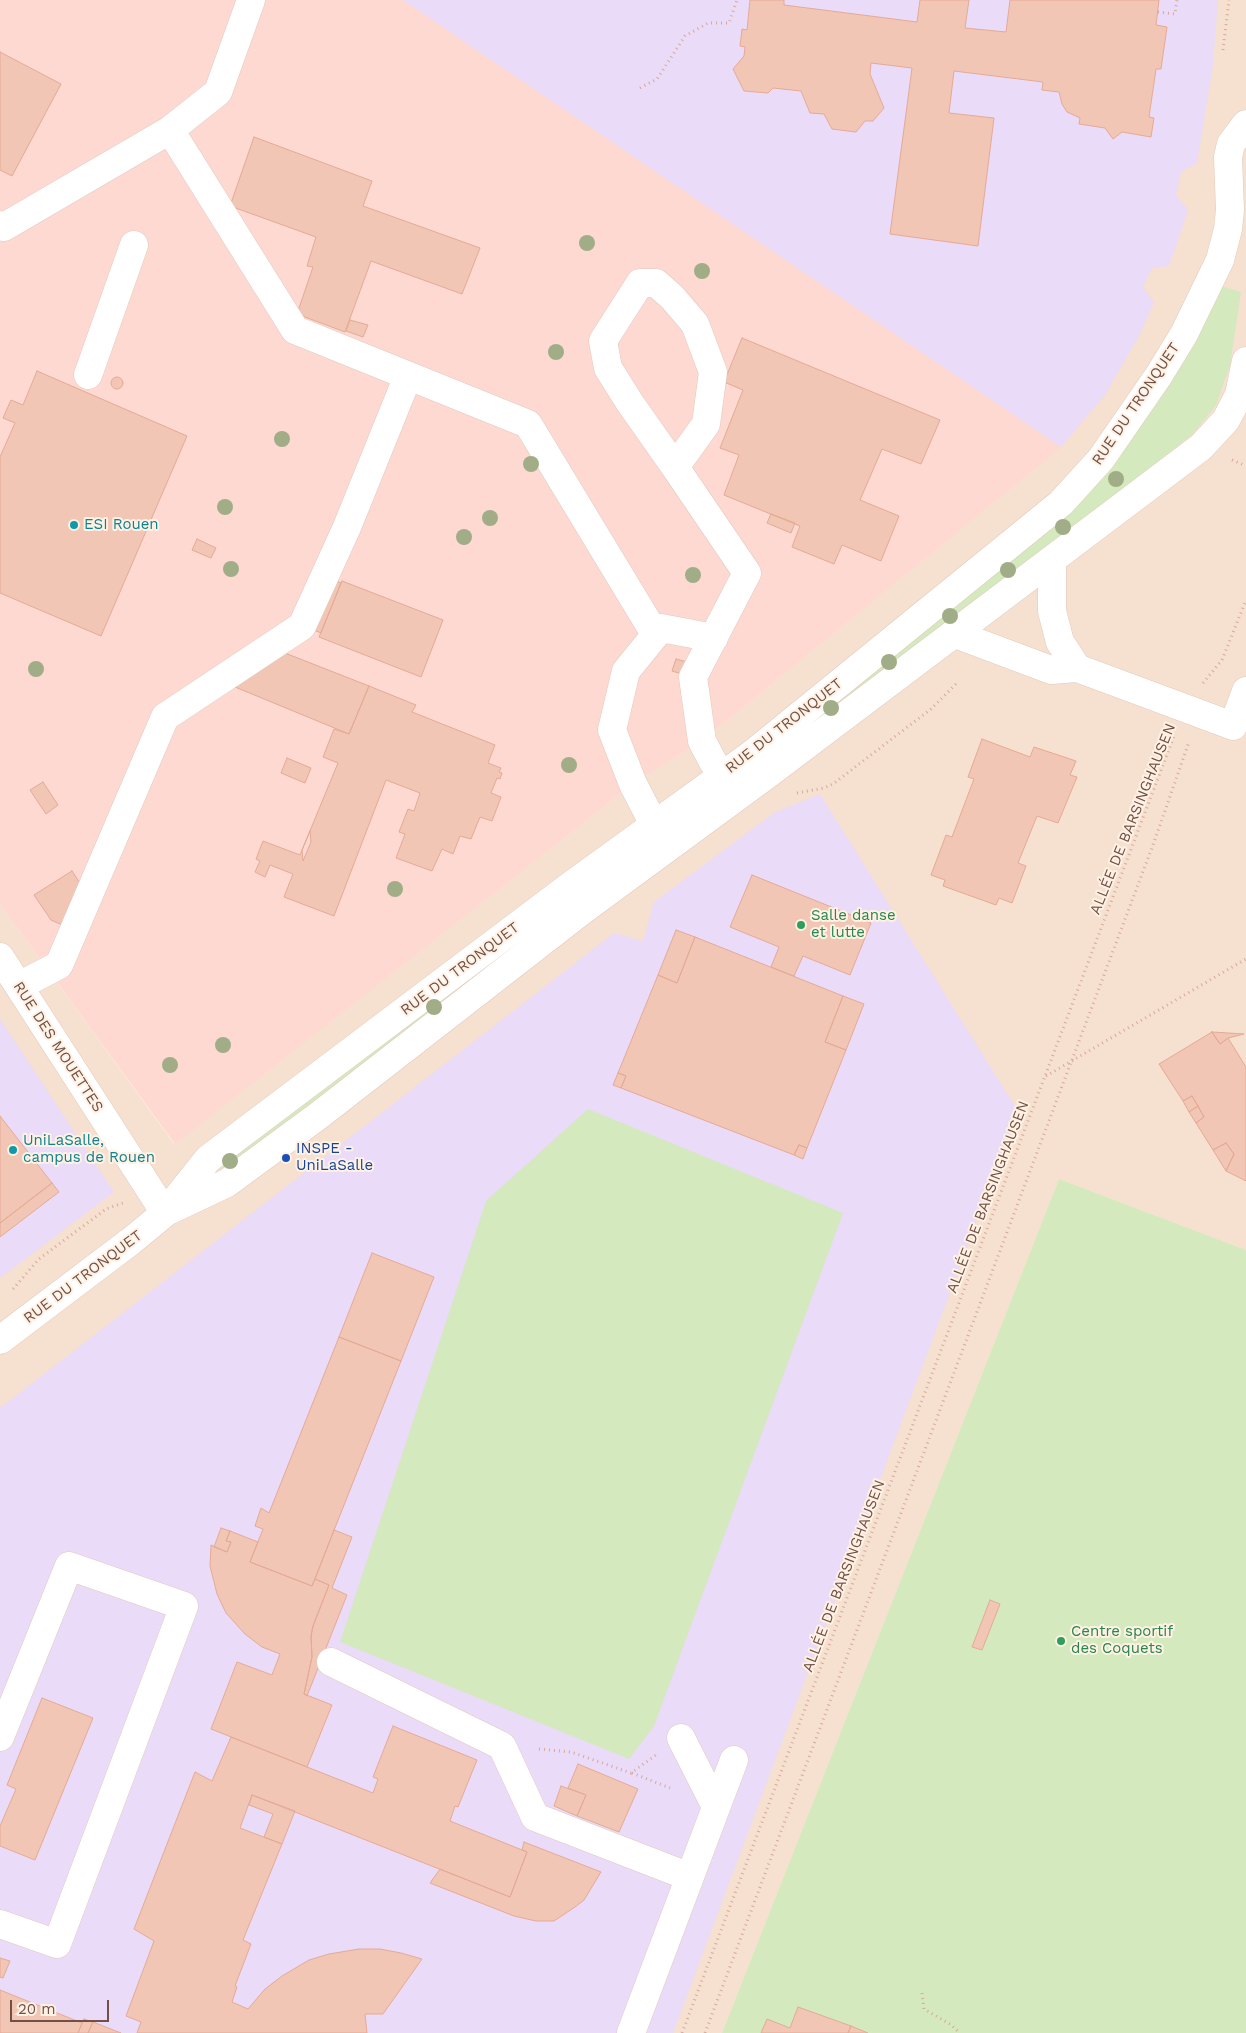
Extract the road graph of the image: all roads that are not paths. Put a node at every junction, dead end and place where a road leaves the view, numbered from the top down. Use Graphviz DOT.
graph roads {
  1 [pos="251,0"];
  2 [pos="1246,124"];
  3 [pos="170,130"];
  4 [pos="1229,183"];
  5 [pos="1246,212"];
  6 [pos="0,225"];
  7 [pos="134,245"];
  8 [pos="1246,361"];
  9 [pos="88,375"];
  10 [pos="408,376"];
  11 [pos="675,467"];
  12 [pos="1052,560"];
  13 [pos="656,634"];
  14 [pos="955,634"];
  15 [pos="714,638"];
  16 [pos="1077,668"];
  17 [pos="1246,691"];
  18 [pos="1239,730"];
  19 [pos="722,774"];
  20 [pos="738,797"];
  21 [pos="655,825"];
  22 [pos="667,849"];
  23 [pos="0,956"];
  24 [pos="19,986"];
  25 [pos="165,1213"];
  26 [pos="0,1340"];
  27 [pos="331,1662"];
  28 [pos="0,1737"];
  29 [pos="681,1738"];
  30 [pos="734,1760"];
  31 [pos="716,1807"];
  32 [pos="690,1877"];
  33 [pos="0,1924"];
  34 [pos="631,2033"];
  1 -- 3 [label="street"];
  2 -- 4 [label="street, RUE DU TRONQUET"];
  3 -- 6 [label="street"];
  3 -- 10 [label="street"];
  4 -- 5 [label="street"];
  4 -- 19 [label="street, RUE DU TRONQUET"];
  7 -- 9 [label="street"];
  8 -- 12 [label="street, RUE DU TRONQUET"];
  10 -- 13 [label="street"];
  10 -- 24 [label="street"];
  11 -- 11 [label="street"];
  11 -- 15 [label="street"];
  12 -- 14 [label="street, RUE DU TRONQUET"];
  12 -- 16 [label="street"];
  13 -- 15 [label="street"];
  13 -- 21 [label="street"];
  14 -- 16 [label="street"];
  14 -- 20 [label="street, RUE DU TRONQUET"];
  15 -- 19 [label="street"];
  16 -- 18 [label="street"];
  17 -- 18 [label="street"];
  19 -- 20 [label="street"];
  19 -- 21 [label="street, RUE DU TRONQUET"];
  20 -- 22 [label="street, RUE DU TRONQUET"];
  21 -- 22 [label="street"];
  21 -- 25 [label="street, RUE DU TRONQUET"];
  22 -- 25 [label="street, RUE DU TRONQUET"];
  23 -- 24 [label="street, RUE DES MOUETTES"];
  24 -- 25 [label="street, RUE DES MOUETTES"];
  25 -- 26 [label="street, RUE DU TRONQUET"];
  27 -- 32 [label="street"];
  28 -- 33 [label="street"];
  29 -- 31 [label="street"];
  30 -- 31 [label="street"];
  31 -- 32 [label="street"];
  32 -- 34 [label="street"];
}
